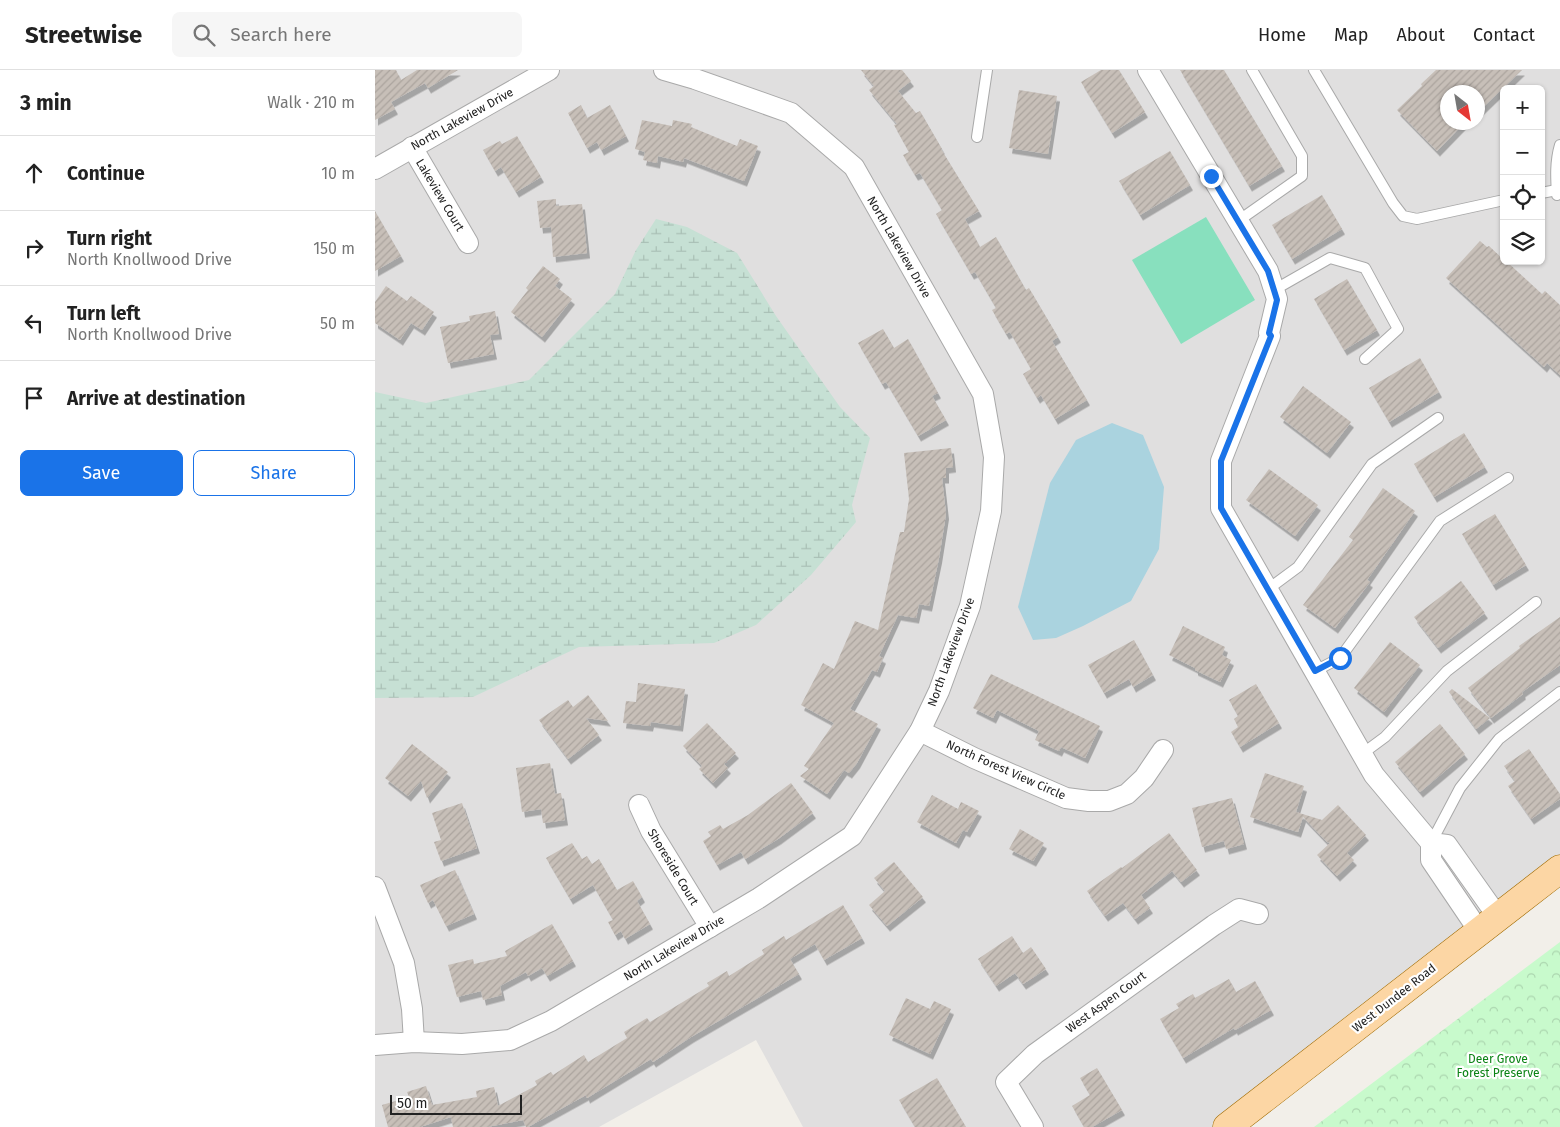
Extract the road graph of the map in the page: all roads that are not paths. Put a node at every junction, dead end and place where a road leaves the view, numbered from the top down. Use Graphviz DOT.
graph roads {
  1 [pos="549,70"];
  2 [pos="664,70"];
  3 [pos="987,70"];
  4 [pos="1148,70"];
  5 [pos="1252,70"];
  6 [pos="1314,70"];
  7 [pos="696,74"];
  8 [pos="977,137"];
  9 [pos="1560,145"];
  10 [pos="412,147"];
  11 [pos="375,168"];
  12 [pos="1545,193"];
  13 [pos="1500,201"];
  14 [pos="1238,221"];
  15 [pos="468,243"];
  16 [pos="1274,290"];
  17 [pos="1365,359"];
  18 [pos="1438,418"];
  19 [pos="1508,478"];
  20 [pos="1267,590"];
  21 [pos="1536,602"];
  22 [pos="1315,671"];
  23 [pos="1560,692"];
  24 [pos="920,731"];
  25 [pos="1163,750"];
  26 [pos="1362,754"];
  27 [pos="639,805"];
  28 [pos="1431,843"];
  29 [pos="1560,869"];
  30 [pos="375,887"];
  31 [pos="1257,914"];
  32 [pos="1489,924"];
  33 [pos="710,927"];
  34 [pos="414,1042"];
  35 [pos="375,1045"];
  36 [pos="1033,1127"];
  37 [pos="1227,1127"];
  1 -- 10 [label="street, North Lakeview Drive"];
  2 -- 7 [label="street, North Lakeview Drive"];
  3 -- 8 [label="lane"];
  4 -- 14 [label="street"];
  5 -- 14 [label="lane"];
  6 -- 13 [label="lane"];
  7 -- 24 [label="street, North Lakeview Drive"];
  9 -- 12 [label="lane"];
  10 -- 11 [label="street, North Lakeview Drive"];
  10 -- 15 [label="street, Lakeview Court"];
  14 -- 16 [label="street"];
  16 -- 17 [label="lane"];
  16 -- 20 [label="street"];
  18 -- 20 [label="lane"];
  19 -- 22 [label="lane"];
  20 -- 22 [label="street"];
  21 -- 26 [label="lane"];
  22 -- 26 [label="street"];
  23 -- 28 [label="lane"];
  24 -- 25 [label="street, North Forest View Circle"];
  24 -- 33 [label="street, North Lakeview Drive"];
  26 -- 28 [label="street"];
  27 -- 33 [label="street, Shoreside Court"];
  28 -- 32 [label="street"];
  29 -- 32 [label="main road, West Dundee Road"];
  30 -- 34 [label="street"];
  31 -- 36 [label="street, West Aspen Court"];
  32 -- 37 [label="main road, West Dundee Road"];
  33 -- 34 [label="street, North Lakeview Drive"];
  34 -- 35 [label="street, North Lakeview Drive"];
}
